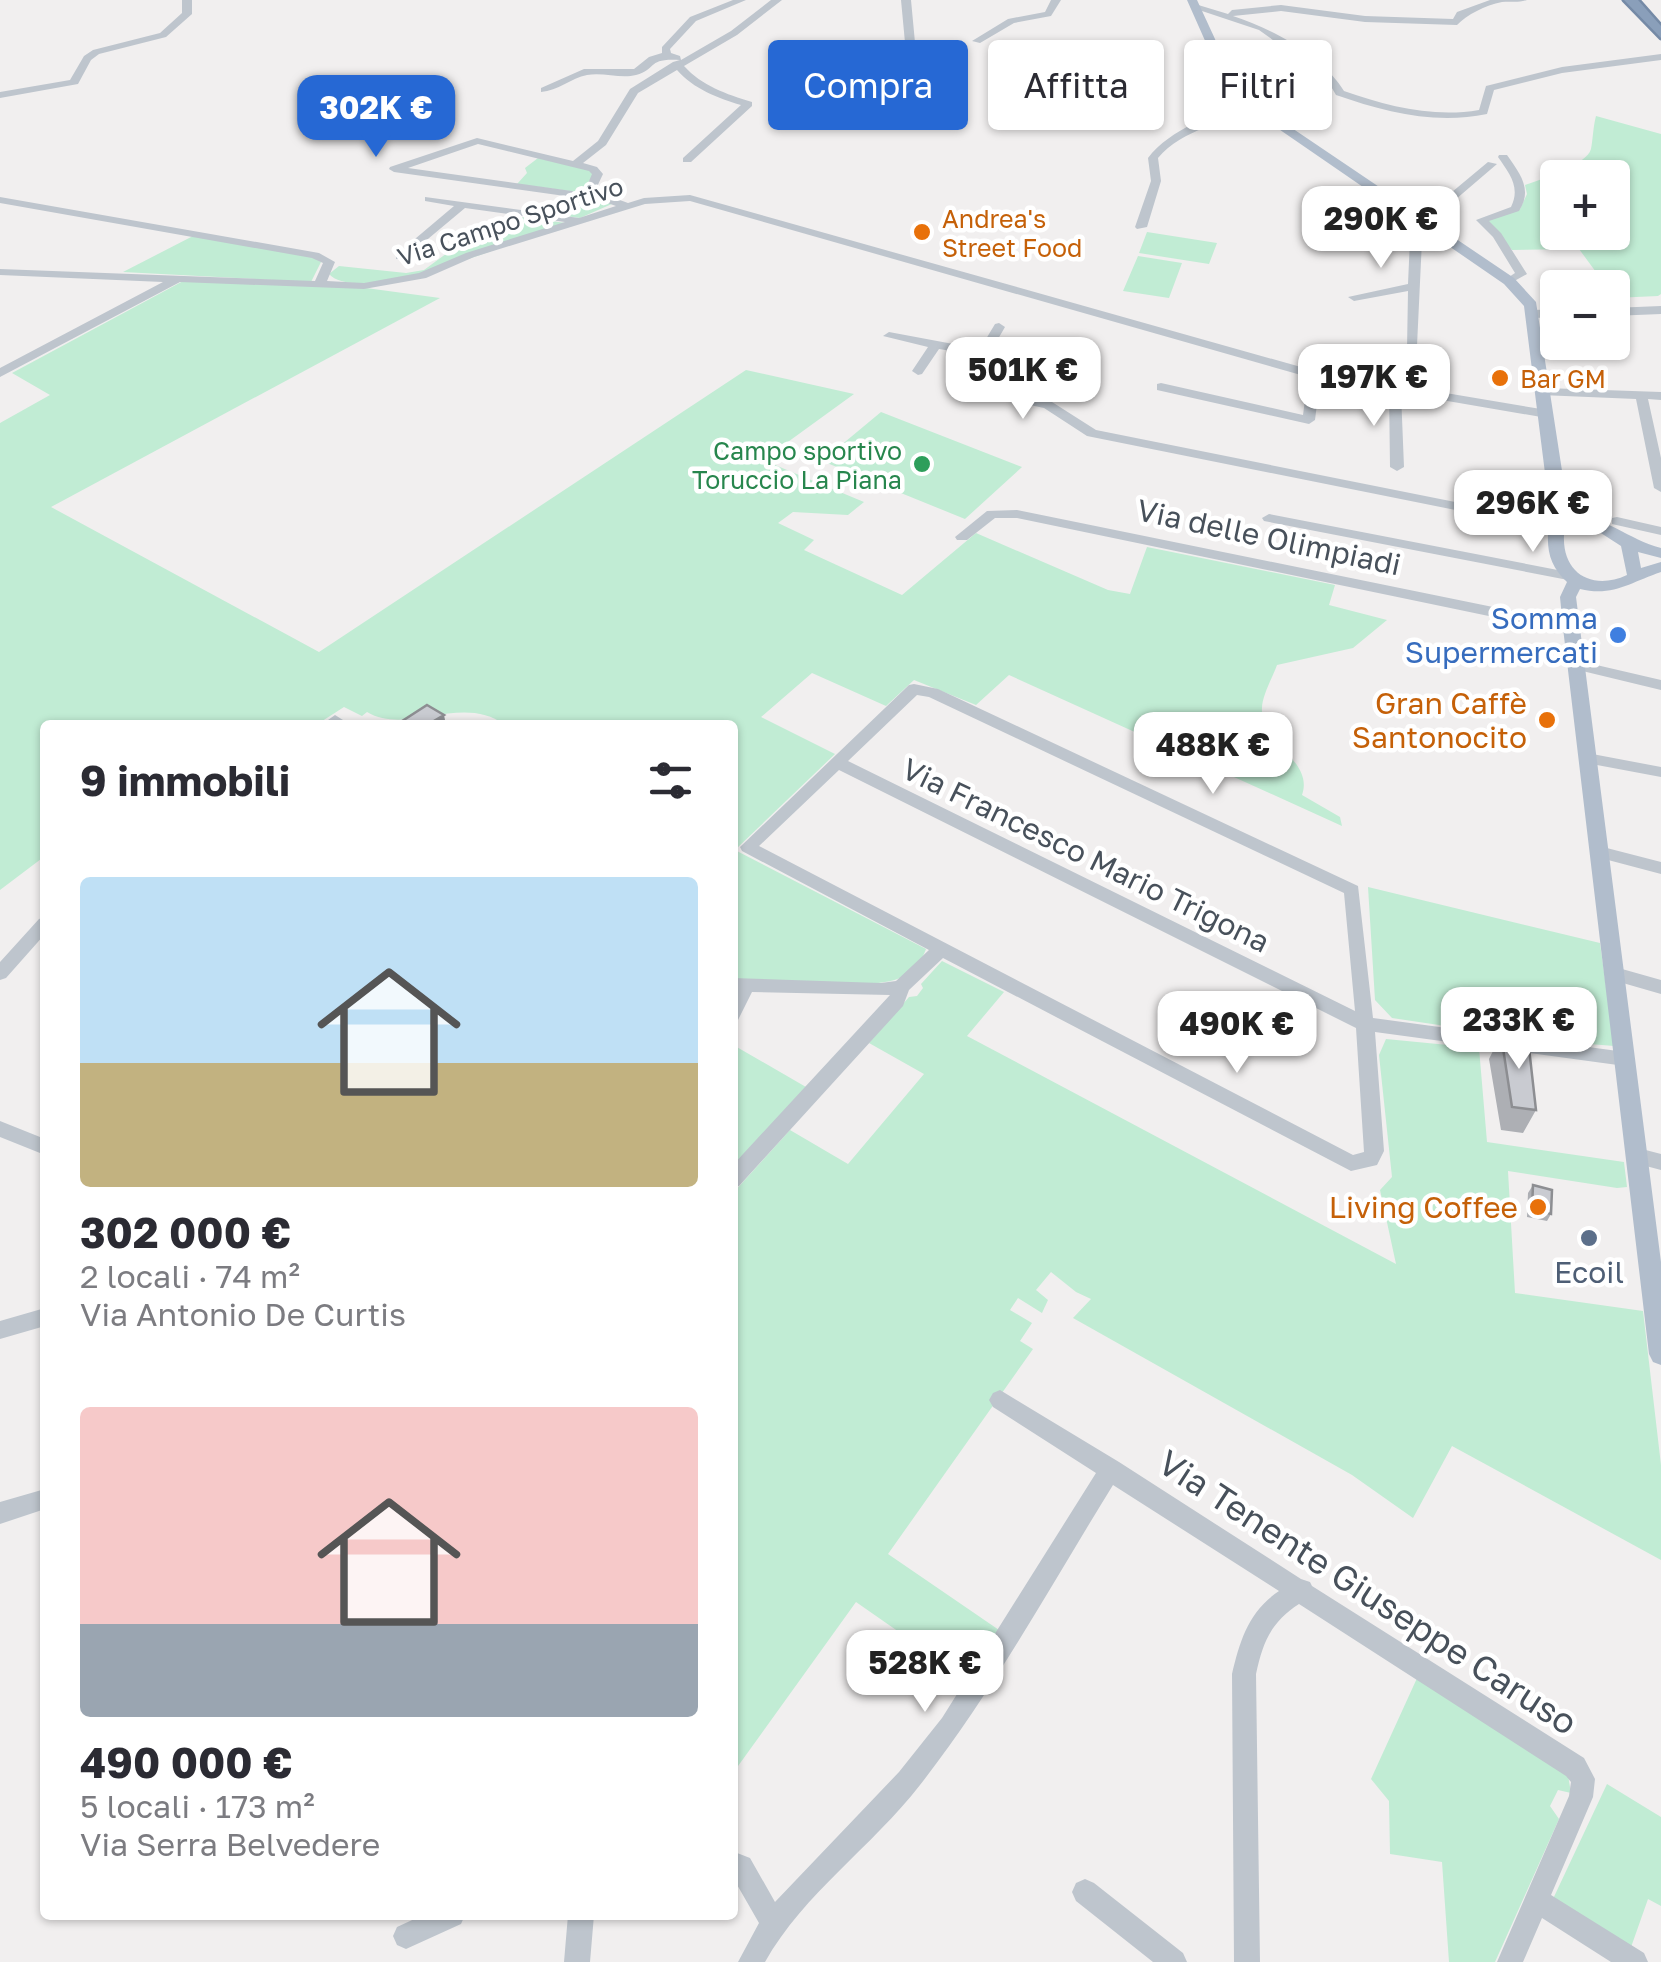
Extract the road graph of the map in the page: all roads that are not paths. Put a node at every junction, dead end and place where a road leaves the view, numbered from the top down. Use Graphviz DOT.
graph roads {
  1 [pos="187,0"];
  2 [pos="741,0"];
  3 [pos="778,0"];
  4 [pos="906,0"];
  5 [pos="1056,0"];
  6 [pos="1502,0"];
  7 [pos="1522,0"];
  8 [pos="1632,0"];
  9 [pos="1644,0"];
  10 [pos="1194,3"];
  11 [pos="1216,14"];
  12 [pos="1661,21"];
  13 [pos="1661,34"];
  14 [pos="910,40"];
  15 [pos="977,40"];
  16 [pos="1211,40"];
  17 [pos="667,55"];
  18 [pos="1657,57"];
  19 [pos="680,62"];
  20 [pos="545,90"];
  21 [pos="0,95"];
  22 [pos="1190,130"];
  23 [pos="1287,130"];
  24 [pos="1503,156"];
  25 [pos="687,160"];
  26 [pos="576,164"];
  27 [pos="1492,164"];
  28 [pos="572,194"];
  29 [pos="430,199"];
  30 [pos="0,200"];
  31 [pos="462,204"];
  32 [pos="627,206"];
  33 [pos="580,221"];
  34 [pos="1425,224"];
  35 [pos="1141,227"];
  36 [pos="400,256"];
  37 [pos="0,272"];
  38 [pos="181,277"];
  39 [pos="1509,281"];
  40 [pos="319,286"];
  41 [pos="1414,286"];
  42 [pos="1354,296"];
  43 [pos="1661,310"];
  44 [pos="1630,311"];
  45 [pos="1534,314"];
  46 [pos="1540,314"];
  47 [pos="998,326"];
  48 [pos="890,336"];
  49 [pos="936,344"];
  50 [pos="1075,345"];
  51 [pos="1412,346"];
  52 [pos="981,352"];
  53 [pos="918,371"];
  54 [pos="0,373"];
  55 [pos="1060,373"];
  56 [pos="1094,373"];
  57 [pos="1314,375"];
  58 [pos="1161,386"];
  59 [pos="1395,390"];
  60 [pos="1544,392"];
  61 [pos="1641,395"];
  62 [pos="1661,396"];
  63 [pos="1547,414"];
  64 [pos="1396,467"];
  65 [pos="1661,488"];
  66 [pos="1557,505"];
  67 [pos="1269,518"];
  68 [pos="1582,520"];
  69 [pos="1617,521"];
  70 [pos="1562,526"];
  71 [pos="1661,531"];
  72 [pos="962,537"];
  73 [pos="1629,544"];
  74 [pos="1661,553"];
  75 [pos="1661,567"];
  76 [pos="1634,574"];
  77 [pos="1577,581"];
  78 [pos="1571,619"];
  79 [pos="1576,665"];
  80 [pos="1661,684"];
  81 [pos="1587,758"];
  82 [pos="837,762"];
  83 [pos="1661,772"];
  84 [pos="1599,852"];
  85 [pos="1661,868"];
  86 [pos="40,929"];
  87 [pos="941,949"];
  88 [pos="0,973"];
  89 [pos="1615,974"];
  90 [pos="740,986"];
  91 [pos="900,987"];
  92 [pos="1661,987"];
  93 [pos="1364,1024"];
  94 [pos="1625,1059"];
  95 [pos="0,1129"];
  96 [pos="40,1146"];
  97 [pos="1638,1156"];
  98 [pos="1661,1162"];
  99 [pos="738,1174"];
  100 [pos="1653,1217"];
  101 [pos="40,1318"];
  102 [pos="0,1330"];
  103 [pos="1660,1345"];
  104 [pos="1661,1354"];
  105 [pos="1000,1400"];
  106 [pos="1111,1469"];
  107 [pos="40,1501"];
  108 [pos="0,1513"];
  109 [pos="1302,1590"];
  110 [pos="738,1866"];
  111 [pos="1085,1892"];
  112 [pos="1538,1901"];
  113 [pos="441,1920"];
  114 [pos="581,1920"];
  115 [pos="772,1923"];
  116 [pos="406,1936"];
  117 [pos="577,1962"];
  118 [pos="752,1962"];
  119 [pos="1174,1962"];
  120 [pos="1247,1962"];
  121 [pos="1510,1962"];
  122 [pos="1636,1962"];
  1 -- 21 [label="street"];
  2 -- 17 [label="street"];
  3 -- 19 [label="street"];
  4 -- 14 [label="street"];
  5 -- 15 [label="street"];
  6 -- 7 [label="street"];
  6 -- 11 [label="street"];
  8 -- 13 [label="highway"];
  9 -- 12 [label="highway"];
  10 -- 11 [label="street"];
  10 -- 16 [label="main road"];
  11 -- 18 [label="street"];
  17 -- 19 [label="street"];
  17 -- 20 [label="street"];
  19 -- 25 [label="street"];
  19 -- 26 [label="street"];
  22 -- 35 [label="street"];
  23 -- 34 [label="main road"];
  24 -- 39 [label="street"];
  26 -- 28 [label="street"];
  26 -- 32 [label="street"];
  27 -- 34 [label="street"];
  29 -- 31 [label="street"];
  30 -- 40 [label="street"];
  31 -- 33 [label="street"];
  31 -- 36 [label="street"];
  32 -- 33 [label="street, Via Campo Sportivo"];
  32 -- 57 [label="street, Via Campo Sportivo"];
  33 -- 40 [label="street, Via Campo Sportivo"];
  34 -- 39 [label="main road"];
  34 -- 41 [label="street"];
  37 -- 38 [label="street, Via Campo Sportivo"];
  38 -- 40 [label="street, Via Campo Sportivo"];
  38 -- 54 [label="street"];
  39 -- 45 [label="main road"];
  41 -- 42 [label="street"];
  41 -- 51 [label="street"];
  43 -- 44 [label="street"];
  45 -- 46 [label="street"];
  45 -- 60 [label="main road"];
  47 -- 52 [label="street"];
  48 -- 49 [label="street"];
  49 -- 52 [label="street"];
  49 -- 53 [label="street"];
  50 -- 55 [label="street"];
  52 -- 55 [label="street"];
  52 -- 70 [label="street"];
  55 -- 56 [label="street"];
  57 -- 58 [label="street"];
  57 -- 59 [label="street, Via Campo Sportivo"];
  59 -- 63 [label="street, Via Campo Sportivo"];
  59 -- 64 [label="street"];
  60 -- 61 [label="street"];
  60 -- 63 [label="main road"];
  61 -- 62 [label="street"];
  61 -- 65 [label="street"];
  63 -- 66 [label="main road"];
  66 -- 68 [label="main road"];
  66 -- 70 [label="main road"];
  67 -- 77 [label="street"];
  68 -- 70 [label="main road"];
  68 -- 73 [label="main road"];
  69 -- 71 [label="street"];
  70 -- 77 [label="main road"];
  72 -- 78 [label="street, Via delle Olimpiadi"];
  73 -- 74 [label="main road"];
  73 -- 76 [label="main road"];
  75 -- 76 [label="main road"];
  76 -- 77 [label="main road"];
  77 -- 78 [label="main road"];
  78 -- 79 [label="main road"];
  79 -- 80 [label="street"];
  79 -- 81 [label="main road"];
  81 -- 83 [label="street"];
  81 -- 84 [label="main road"];
  82 -- 87 [label="street"];
  82 -- 93 [label="street, Via Francesco Mario Trigona"];
  82 -- 93 [label="street"];
  84 -- 85 [label="street"];
  84 -- 89 [label="main road"];
  86 -- 88 [label="street"];
  87 -- 91 [label="street"];
  87 -- 93 [label="street"];
  89 -- 92 [label="street"];
  89 -- 94 [label="main road"];
  90 -- 91 [label="street"];
  91 -- 99 [label="street"];
  93 -- 94 [label="street, Via Francesco Mario Trigona"];
  94 -- 97 [label="main road"];
  95 -- 96 [label="street"];
  97 -- 98 [label="street"];
  97 -- 100 [label="main road"];
  100 -- 103 [label="main road"];
  101 -- 102 [label="street"];
  103 -- 104 [label="main road"];
  105 -- 106 [label="street, Via Tenente Giuseppe Caruso"];
  106 -- 109 [label="street, Via Tenente Giuseppe Caruso"];
  106 -- 115 [label="street"];
  107 -- 108 [label="street"];
  109 -- 112 [label="street, Via Tenente Giuseppe Caruso"];
  109 -- 120 [label="street"];
  110 -- 115 [label="street"];
  111 -- 119 [label="street"];
  112 -- 121 [label="street, Via Tenente Giuseppe Caruso"];
  112 -- 122 [label="street"];
  113 -- 116 [label="street"];
  114 -- 117 [label="street"];
  115 -- 118 [label="street"];
}
